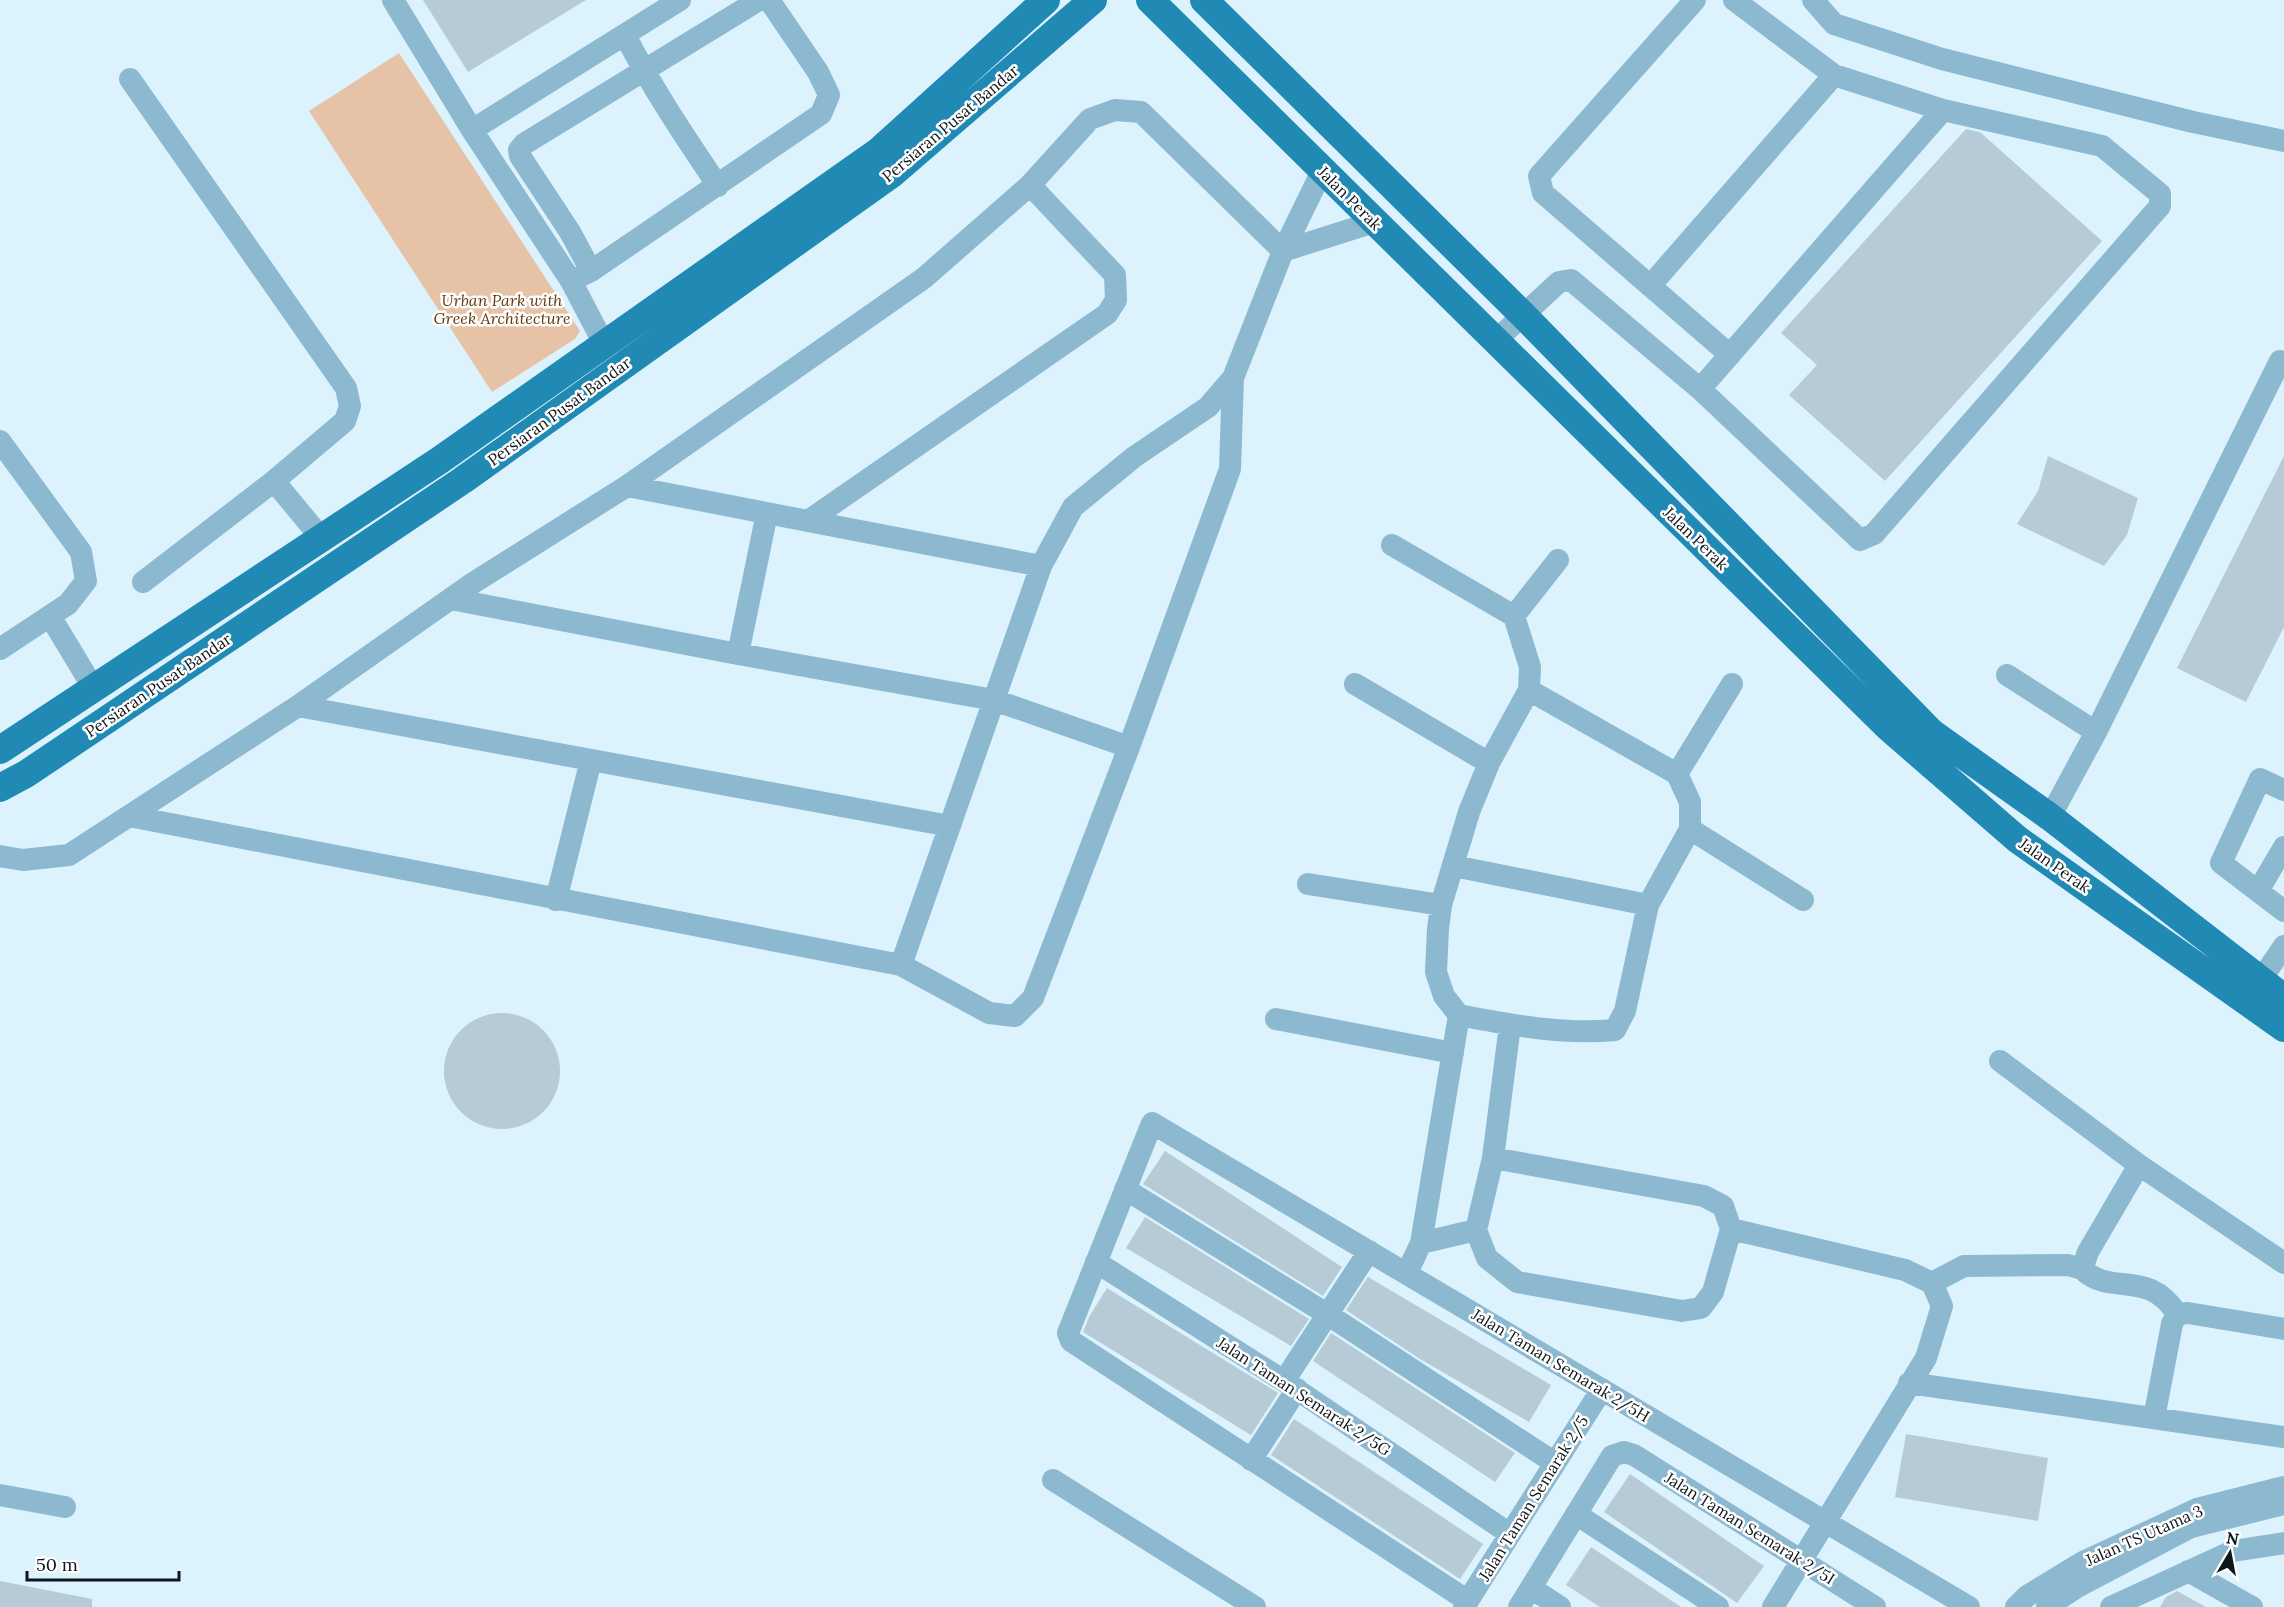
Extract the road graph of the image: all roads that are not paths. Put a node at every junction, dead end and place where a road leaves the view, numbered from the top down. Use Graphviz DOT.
graph roads {
  1 [pos="393,0"];
  2 [pos="680,0"];
  3 [pos="759,0"];
  4 [pos="769,0"];
  5 [pos="1046,0"];
  6 [pos="1093,0"];
  7 [pos="1150,0"];
  8 [pos="1204,0"];
  9 [pos="1695,0"];
  10 [pos="1734,0"];
  11 [pos="1813,0"];
  12 [pos="625,35"];
  13 [pos="643,70"];
  14 [pos="1834,75"];
  15 [pos="130,79"];
  16 [pos="1943,110"];
  17 [pos="472,130"];
  18 [pos="2284,141"];
  19 [pos="1322,171"];
  20 [pos="1385,178"];
  21 [pos="1030,185"];
  22 [pos="718,186"];
  23 [pos="1383,231"];
  24 [pos="1283,251"];
  25 [pos="591,271"];
  26 [pos="571,281"];
  27 [pos="1650,286"];
  28 [pos="1523,315"];
  29 [pos="1494,341"];
  30 [pos="604,344"];
  31 [pos="1730,355"];
  32 [pos="2280,360"];
  33 [pos="1233,378"];
  34 [pos="1700,389"];
  35 [pos="0,441"];
  36 [pos="274,481"];
  37 [pos="627,486"];
  38 [pos="767,513"];
  39 [pos="808,521"];
  40 [pos="322,540"];
  41 [pos="1392,545"];
  42 [pos="1558,560"];
  43 [pos="1041,566"];
  44 [pos="142,582"];
  45 [pos="451,599"];
  46 [pos="50,616"];
  47 [pos="1514,616"];
  48 [pos="0,649"];
  49 [pos="738,654"];
  50 [pos="2007,675"];
  51 [pos="1355,684"];
  52 [pos="1732,684"];
  53 [pos="94,689"];
  54 [pos="1529,690"];
  55 [pos="994,700"];
  56 [pos="298,706"];
  57 [pos="2096,732"];
  58 [pos="1129,747"];
  59 [pos="0,750"];
  60 [pos="591,760"];
  61 [pos="1490,763"];
  62 [pos="1677,774"];
  63 [pos="0,788"];
  64 [pos="2284,790"];
  65 [pos="129,816"];
  66 [pos="2050,817"];
  67 [pos="950,826"];
  68 [pos="1690,829"];
  69 [pos="2284,847"];
  70 [pos="0,856"];
  71 [pos="1454,866"];
  72 [pos="1308,885"];
  73 [pos="2258,891"];
  74 [pos="555,900"];
  75 [pos="1803,900"];
  76 [pos="1441,905"];
  77 [pos="1648,905"];
  78 [pos="2284,911"];
  79 [pos="2284,946"];
  80 [pos="902,965"];
  81 [pos="2260,981"];
  82 [pos="2284,998"];
  83 [pos="1459,1015"];
  84 [pos="1276,1019"];
  85 [pos="1510,1025"];
  86 [pos="2284,1028"];
  87 [pos="1453,1053"];
  88 [pos="2000,1061"];
  89 [pos="1493,1158"];
  90 [pos="2139,1165"];
  91 [pos="1125,1189"];
  92 [pos="1731,1229"];
  93 [pos="1476,1230"];
  94 [pos="1421,1243"];
  95 [pos="1369,1251"];
  96 [pos="1096,1262"];
  97 [pos="2284,1263"];
  98 [pos="2082,1269"];
  99 [pos="1407,1273"];
  100 [pos="1932,1283"];
  101 [pos="1327,1314"];
  102 [pos="2177,1314"];
  103 [pos="2284,1329"];
  104 [pos="1909,1383"];
  105 [pos="1291,1385"];
  106 [pos="1602,1389"];
  107 [pos="2154,1418"];
  108 [pos="2284,1437"];
  109 [pos="1251,1460"];
  110 [pos="1555,1462"];
  111 [pos="1053,1480"];
  112 [pos="2284,1487"];
  113 [pos="0,1495"];
  114 [pos="2284,1504"];
  115 [pos="65,1507"];
  116 [pos="1576,1514"];
  117 [pos="1825,1522"];
  118 [pos="1510,1534"];
  119 [pos="2284,1543"];
  120 [pos="1802,1560"];
  121 [pos="2188,1571"];
  122 [pos="1525,1598"];
  123 [pos="1466,1604"];
  124 [pos="1255,1607"];
  125 [pos="1560,1607"];
  126 [pos="1718,1607"];
  127 [pos="1773,1607"];
  128 [pos="1875,1607"];
  129 [pos="1969,1607"];
  130 [pos="2016,1607"];
  131 [pos="2047,1607"];
  132 [pos="2110,1607"];
  133 [pos="2252,1607"];
  1 -- 17 [label="street"];
  2 -- 12 [label="street"];
  3 -- 13 [label="street"];
  4 -- 22 [label="street"];
  5 -- 30 [label="main road, Persiaran Pusat Bandar"];
  6 -- 63 [label="main road, Persiaran Pusat Bandar"];
  7 -- 19 [label="main road, Jalan Perak"];
  8 -- 20 [label="main road, Jalan Perak"];
  9 -- 27 [label="street"];
  10 -- 14 [label="street"];
  11 -- 18 [label="street"];
  12 -- 13 [label="street"];
  12 -- 17 [label="street"];
  13 -- 22 [label="street"];
  13 -- 25 [label="street"];
  14 -- 16 [label="street"];
  14 -- 27 [label="street"];
  15 -- 36 [label="street"];
  16 -- 31 [label="street"];
  16 -- 34 [label="street"];
  17 -- 26 [label="street"];
  19 -- 23 [label="main road, Jalan Perak"];
  19 -- 24 [label="street"];
  20 -- 23 [label="main road"];
  20 -- 28 [label="main road, Jalan Perak"];
  21 -- 24 [label="street"];
  21 -- 37 [label="street"];
  21 -- 39 [label="street"];
  22 -- 25 [label="street"];
  23 -- 24 [label="street"];
  23 -- 29 [label="main road, Jalan Perak"];
  24 -- 33 [label="street"];
  25 -- 26 [label="street"];
  26 -- 30 [label="street"];
  27 -- 31 [label="street"];
  28 -- 29 [label="street"];
  28 -- 34 [label="street"];
  28 -- 66 [label="main road, Jalan Perak"];
  29 -- 86 [label="main road, Jalan Perak"];
  30 -- 40 [label="main road, Persiaran Pusat Bandar"];
  31 -- 34 [label="street"];
  32 -- 57 [label="street"];
  33 -- 43 [label="street"];
  33 -- 58 [label="street"];
  35 -- 46 [label="street"];
  36 -- 40 [label="street"];
  36 -- 44 [label="street"];
  37 -- 38 [label="street"];
  37 -- 45 [label="street"];
  38 -- 39 [label="street"];
  38 -- 49 [label="street"];
  39 -- 43 [label="street"];
  40 -- 53 [label="main road, Persiaran Pusat Bandar"];
  41 -- 47 [label="street"];
  42 -- 47 [label="street"];
  43 -- 55 [label="street"];
  45 -- 49 [label="street"];
  45 -- 56 [label="street"];
  46 -- 48 [label="street"];
  46 -- 53 [label="street"];
  47 -- 54 [label="street"];
  49 -- 55 [label="street"];
  50 -- 57 [label="street"];
  51 -- 61 [label="street"];
  52 -- 62 [label="street"];
  53 -- 59 [label="main road, Persiaran Pusat Bandar"];
  54 -- 61 [label="street"];
  54 -- 62 [label="street"];
  55 -- 58 [label="street"];
  55 -- 67 [label="street"];
  56 -- 60 [label="street"];
  56 -- 65 [label="street"];
  57 -- 66 [label="street"];
  58 -- 80 [label="street"];
  60 -- 67 [label="street"];
  60 -- 74 [label="street"];
  61 -- 71 [label="street"];
  62 -- 68 [label="street"];
  64 -- 73 [label="street"];
  65 -- 70 [label="street"];
  65 -- 74 [label="street"];
  66 -- 81 [label="main road, Jalan Perak"];
  67 -- 80 [label="street"];
  68 -- 75 [label="street"];
  68 -- 77 [label="street"];
  69 -- 73 [label="street"];
  71 -- 76 [label="street"];
  71 -- 77 [label="street"];
  72 -- 76 [label="street"];
  73 -- 78 [label="street"];
  74 -- 80 [label="street"];
  76 -- 83 [label="street"];
  77 -- 85 [label="street"];
  79 -- 81 [label="street"];
  81 -- 82 [label="main road, Jalan Perak"];
  83 -- 85 [label="street"];
  83 -- 87 [label="street"];
  84 -- 87 [label="street"];
  85 -- 89 [label="street"];
  87 -- 94 [label="street"];
  88 -- 90 [label="street"];
  89 -- 92 [label="street"];
  89 -- 93 [label="street"];
  90 -- 97 [label="street"];
  90 -- 98 [label="street"];
  91 -- 95 [label="street, Jalan Taman Semarak 2/5H"];
  91 -- 96 [label="street"];
  91 -- 101 [label="street"];
  92 -- 93 [label="street"];
  92 -- 100 [label="street"];
  93 -- 94 [label="street"];
  94 -- 99 [label="street"];
  95 -- 99 [label="street, Jalan Taman Semarak 2/5H"];
  95 -- 101 [label="street"];
  96 -- 105 [label="street, Jalan Taman Semarak 2/5G"];
  96 -- 109 [label="street"];
  98 -- 100 [label="street"];
  98 -- 102 [label="street"];
  99 -- 106 [label="street, Jalan Taman Semarak 2/5H"];
  100 -- 104 [label="street"];
  101 -- 105 [label="street"];
  101 -- 110 [label="street"];
  102 -- 103 [label="street"];
  102 -- 107 [label="street"];
  104 -- 107 [label="street"];
  104 -- 117 [label="street"];
  105 -- 109 [label="street"];
  105 -- 118 [label="street, Jalan Taman Semarak 2/5G"];
  106 -- 110 [label="street, Jalan Taman Semarak 2/5"];
  106 -- 117 [label="street, Jalan Taman Semarak 2/5H"];
  107 -- 108 [label="street"];
  109 -- 123 [label="street"];
  110 -- 118 [label="street, Jalan Taman Semarak 2/5"];
  111 -- 124 [label="street"];
  112 -- 130 [label="street, Jalan TS Utama 3"];
  113 -- 115 [label="street"];
  114 -- 131 [label="street, Jalan TS Utama 3"];
  116 -- 120 [label="street, Jalan Taman Semarak 2/5I"];
  116 -- 122 [label="street"];
  116 -- 126 [label="street"];
  117 -- 120 [label="street"];
  117 -- 129 [label="street, Jalan Taman Semarak 2/5H"];
  118 -- 123 [label="street, Jalan Taman Semarak 2/5"];
  119 -- 121 [label="street"];
  120 -- 127 [label="street"];
  120 -- 128 [label="street, Jalan Taman Semarak 2/5I"];
  121 -- 132 [label="street"];
  121 -- 133 [label="street"];
  122 -- 125 [label="street"];
}
